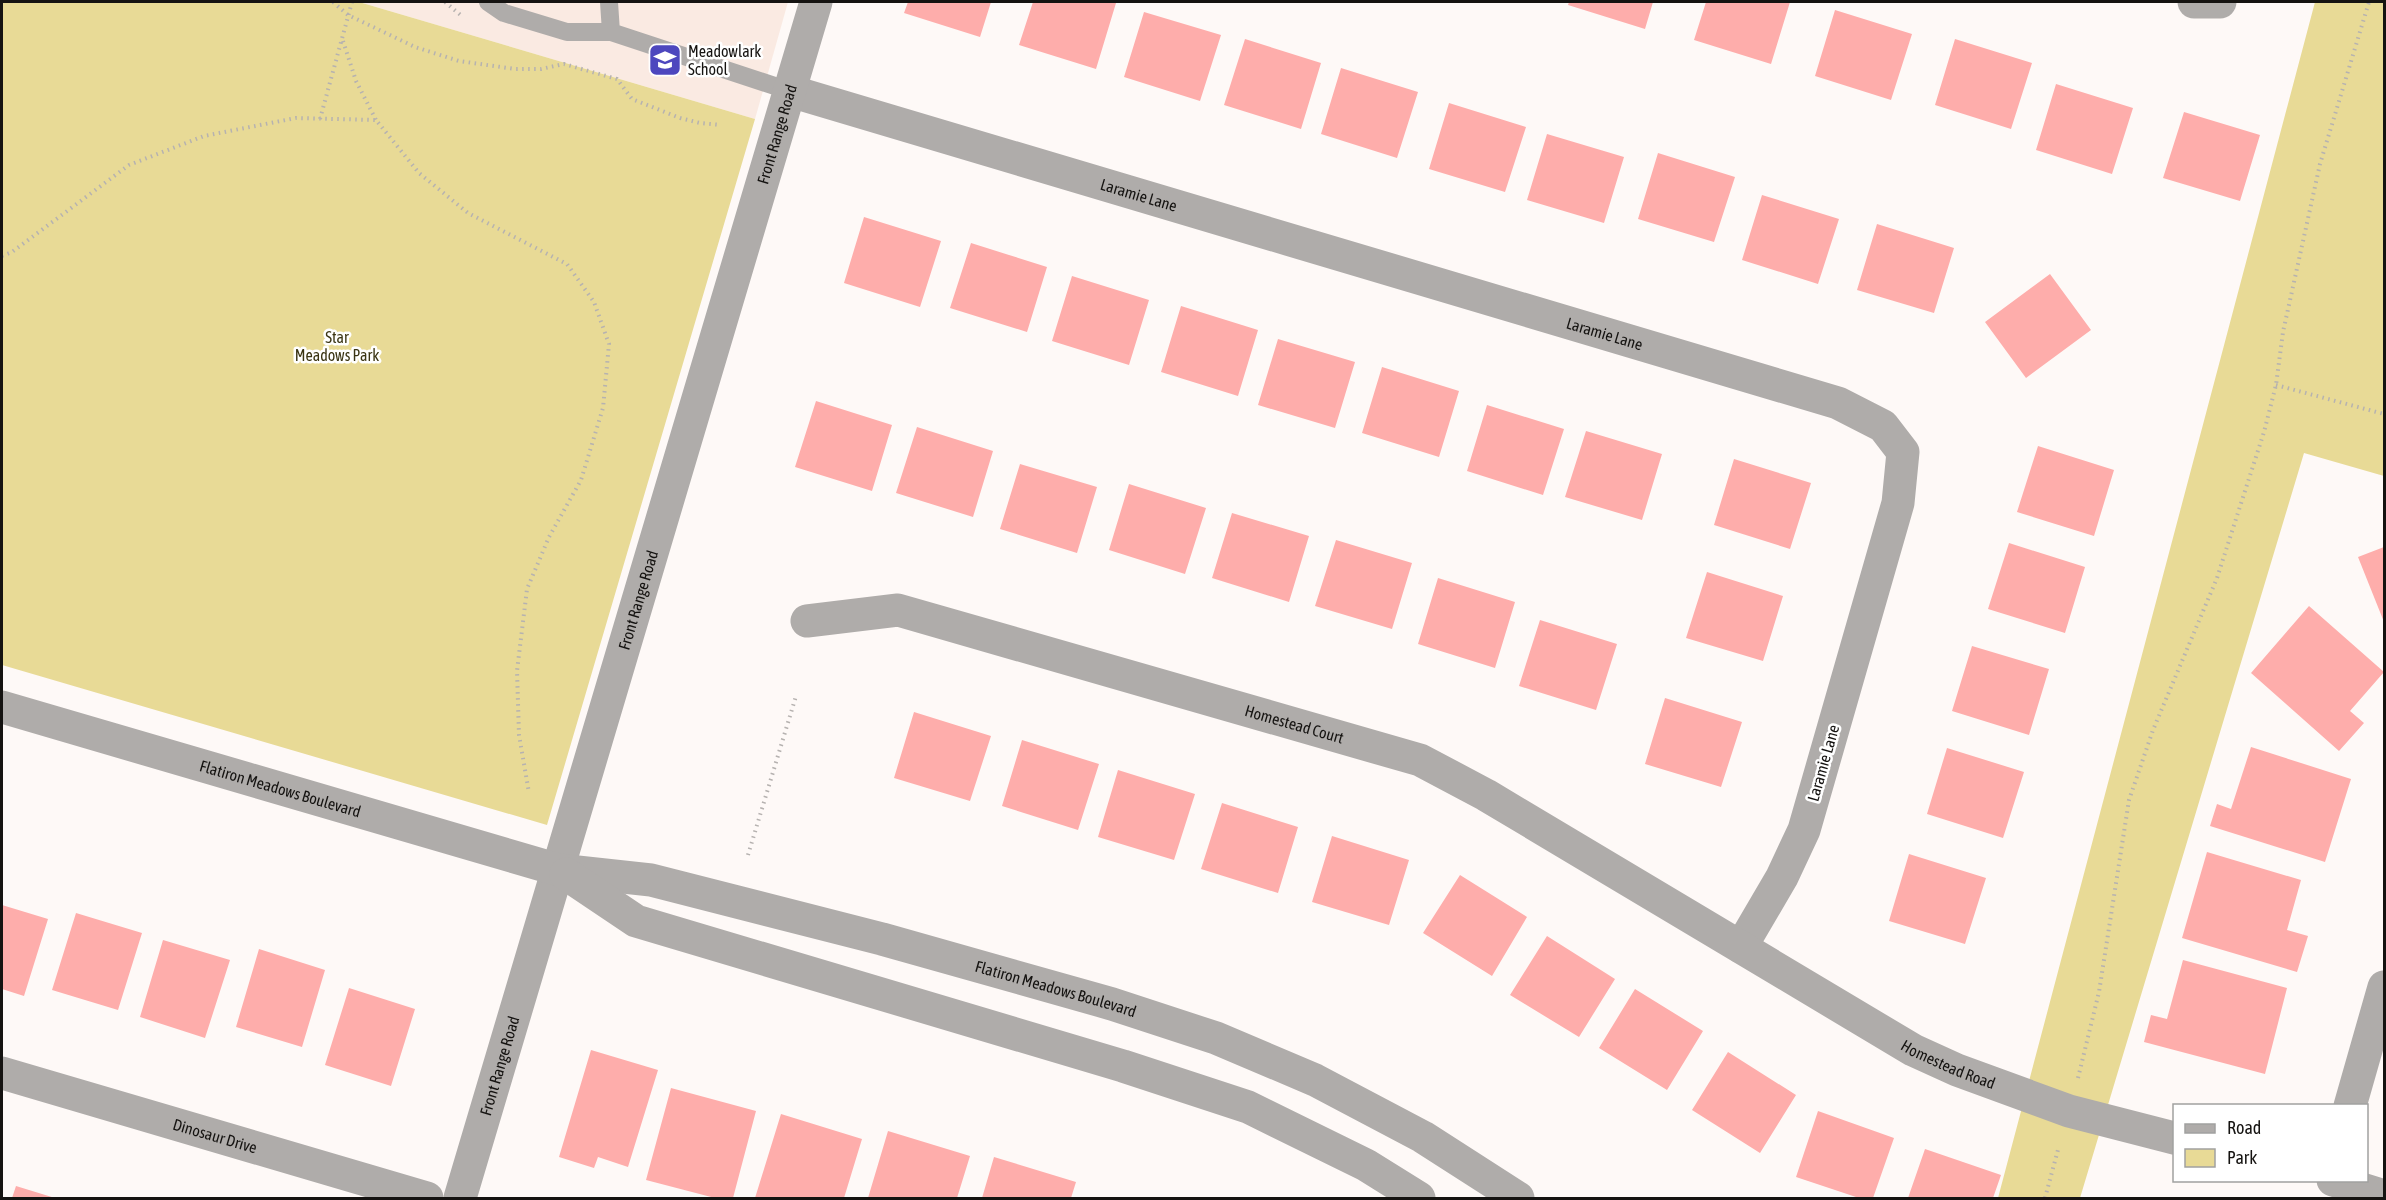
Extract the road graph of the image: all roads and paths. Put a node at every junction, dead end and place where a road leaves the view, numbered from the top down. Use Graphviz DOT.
graph roads {
  1 [pos="333,2"];
  2 [pos="352,2"];
  3 [pos="488,2"];
  4 [pos="609,2"];
  5 [pos="816,2"];
  6 [pos="2194,2"];
  7 [pos="2220,2"];
  8 [pos="2369,2"];
  9 [pos="348,15"];
  10 [pos="611,32"];
  11 [pos="342,40"];
  12 [pos="790,91"];
  13 [pos="320,119"];
  14 [pos="376,120"];
  15 [pos="721,125"];
  16 [pos="2,256"];
  17 [pos="2276,385"];
  18 [pos="2385,414"];
  19 [pos="807,621"];
  20 [pos="796,696"];
  21 [pos="2,707"];
  22 [pos="529,793"];
  23 [pos="748,855"];
  24 [pos="560,870"];
  25 [pos="1741,947"];
  26 [pos="2385,987"];
  27 [pos="2080,1069"];
  28 [pos="2,1073"];
  29 [pos="2350,1104"];
  30 [pos="2173,1137"];
  31 [pos="2057,1153"];
  32 [pos="2326,1182"];
  33 [pos="2340,1182"];
  34 [pos="2385,1196"];
  35 [pos="427,1198"];
  36 [pos="460,1198"];
  37 [pos="1419,1198"];
  38 [pos="1518,1198"];
  39 [pos="2045,1198"];
  40 [pos="2322,1198"];
  1 -- 9 [label="path"];
  2 -- 9 [label="path"];
  3 -- 10 [label="lane"];
  4 -- 10 [label="lane"];
  5 -- 12 [label="street, Front Range Road"];
  6 -- 7 [label="street"];
  8 -- 17 [label="path"];
  9 -- 11 [label="path"];
  9 -- 15 [label="path"];
  10 -- 12 [label="lane"];
  11 -- 13 [label="path"];
  11 -- 14 [label="path"];
  12 -- 24 [label="street, Front Range Road"];
  12 -- 25 [label="street, Laramie Lane"];
  13 -- 14 [label="path"];
  13 -- 16 [label="path"];
  14 -- 22 [label="path"];
  17 -- 18 [label="path"];
  17 -- 27 [label="path"];
  19 -- 25 [label="street, Homestead Court"];
  20 -- 23 [label="path"];
  21 -- 24 [label="street, Flatiron Meadows Boulevard"];
  24 -- 36 [label="street, Front Range Road"];
  24 -- 37 [label="street, Flatiron Meadows Boulevard"];
  24 -- 38 [label="street, Flatiron Meadows Boulevard"];
  25 -- 30 [label="street, Homestead Road"];
  26 -- 29 [label="street"];
  28 -- 35 [label="street, Dinosaur Drive"];
  31 -- 39 [label="path"];
  32 -- 40 [label="street"];
  33 -- 34 [label="street"];
}
